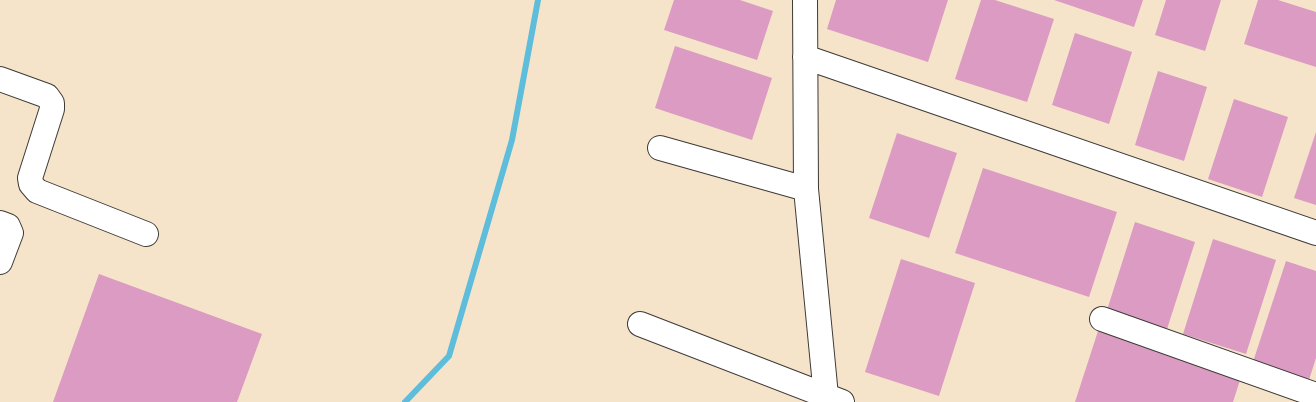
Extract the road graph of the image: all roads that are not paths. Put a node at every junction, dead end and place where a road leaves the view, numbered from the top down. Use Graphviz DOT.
graph roads {
  1 [pos="805,0"];
  2 [pos="805,57"];
  3 [pos="0,80"];
  4 [pos="660,148"];
  5 [pos="806,188"];
  6 [pos="0,223"];
  7 [pos="1316,233"];
  8 [pos="146,234"];
  9 [pos="0,262"];
  10 [pos="1102,319"];
  11 [pos="640,324"];
  12 [pos="1316,395"];
  13 [pos="831,400"];
  1 -- 2 [label="lane"];
  2 -- 5 [label="lane"];
  2 -- 7 [label="lane"];
  3 -- 8 [label="lane"];
  4 -- 5 [label="lane"];
  5 -- 13 [label="lane"];
  6 -- 9 [label="lane"];
  10 -- 12 [label="lane"];
  11 -- 13 [label="lane"];
}
